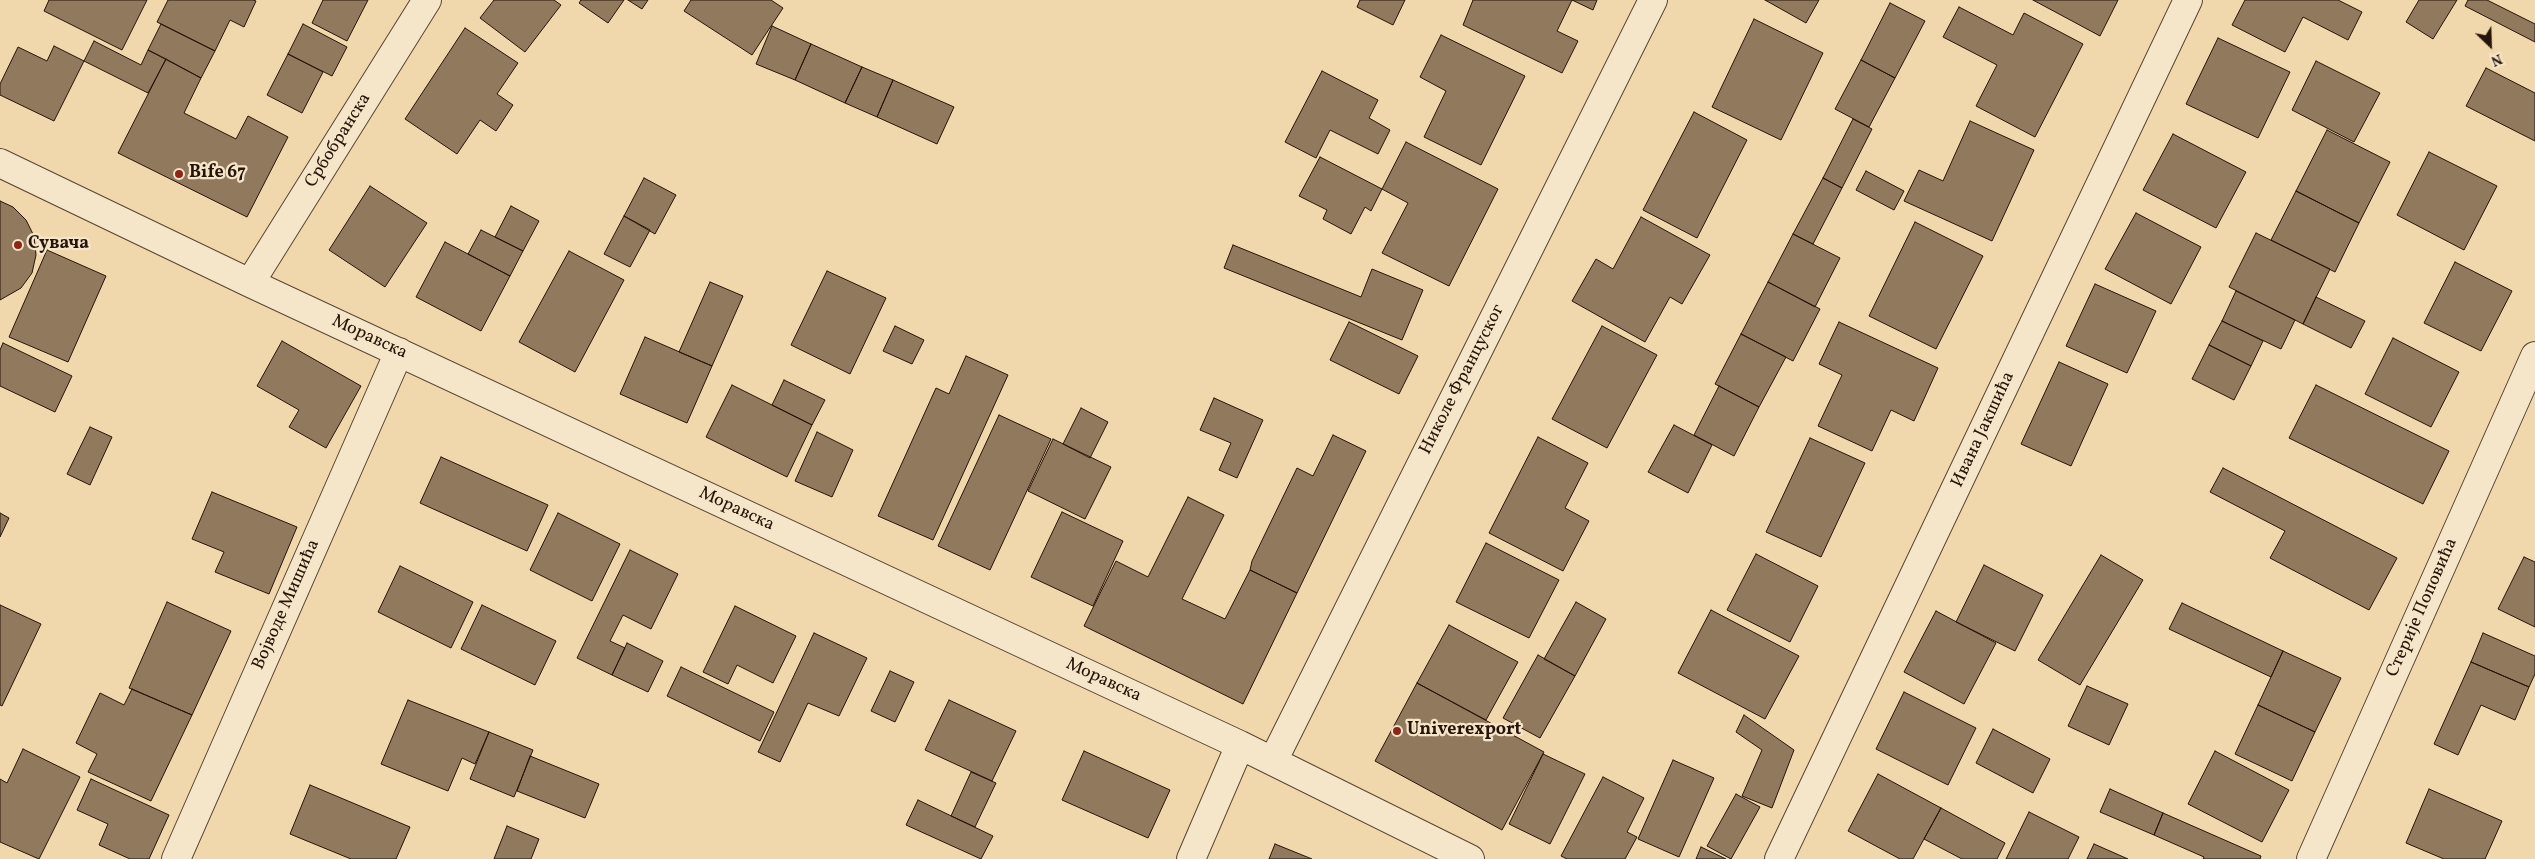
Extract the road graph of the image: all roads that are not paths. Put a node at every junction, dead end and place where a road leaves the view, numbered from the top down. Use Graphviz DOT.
graph roads {
  1 [pos="427,0"];
  2 [pos="1652,0"];
  3 [pos="2188,0"];
  4 [pos="0,163"];
  5 [pos="250,283"];
  6 [pos="399,352"];
  7 [pos="2535,356"];
  8 [pos="1240,745"];
  9 [pos="1272,761"];
  10 [pos="176,859"];
  11 [pos="1191,859"];
  12 [pos="1470,859"];
  13 [pos="1779,859"];
  14 [pos="2311,859"];
  1 -- 5 [label="street, Србобранска"];
  2 -- 9 [label="street, Николе Француског"];
  3 -- 13 [label="street, Ивана Јакшића"];
  4 -- 5 [label="street, Моравска"];
  5 -- 6 [label="street, Моравска"];
  6 -- 8 [label="street, Моравска"];
  6 -- 10 [label="street, Војводе Мишића"];
  7 -- 14 [label="street, Стерије Поповића"];
  8 -- 9 [label="street, Моравска"];
  8 -- 11 [label="street"];
  9 -- 12 [label="street, Моравска"];
}
